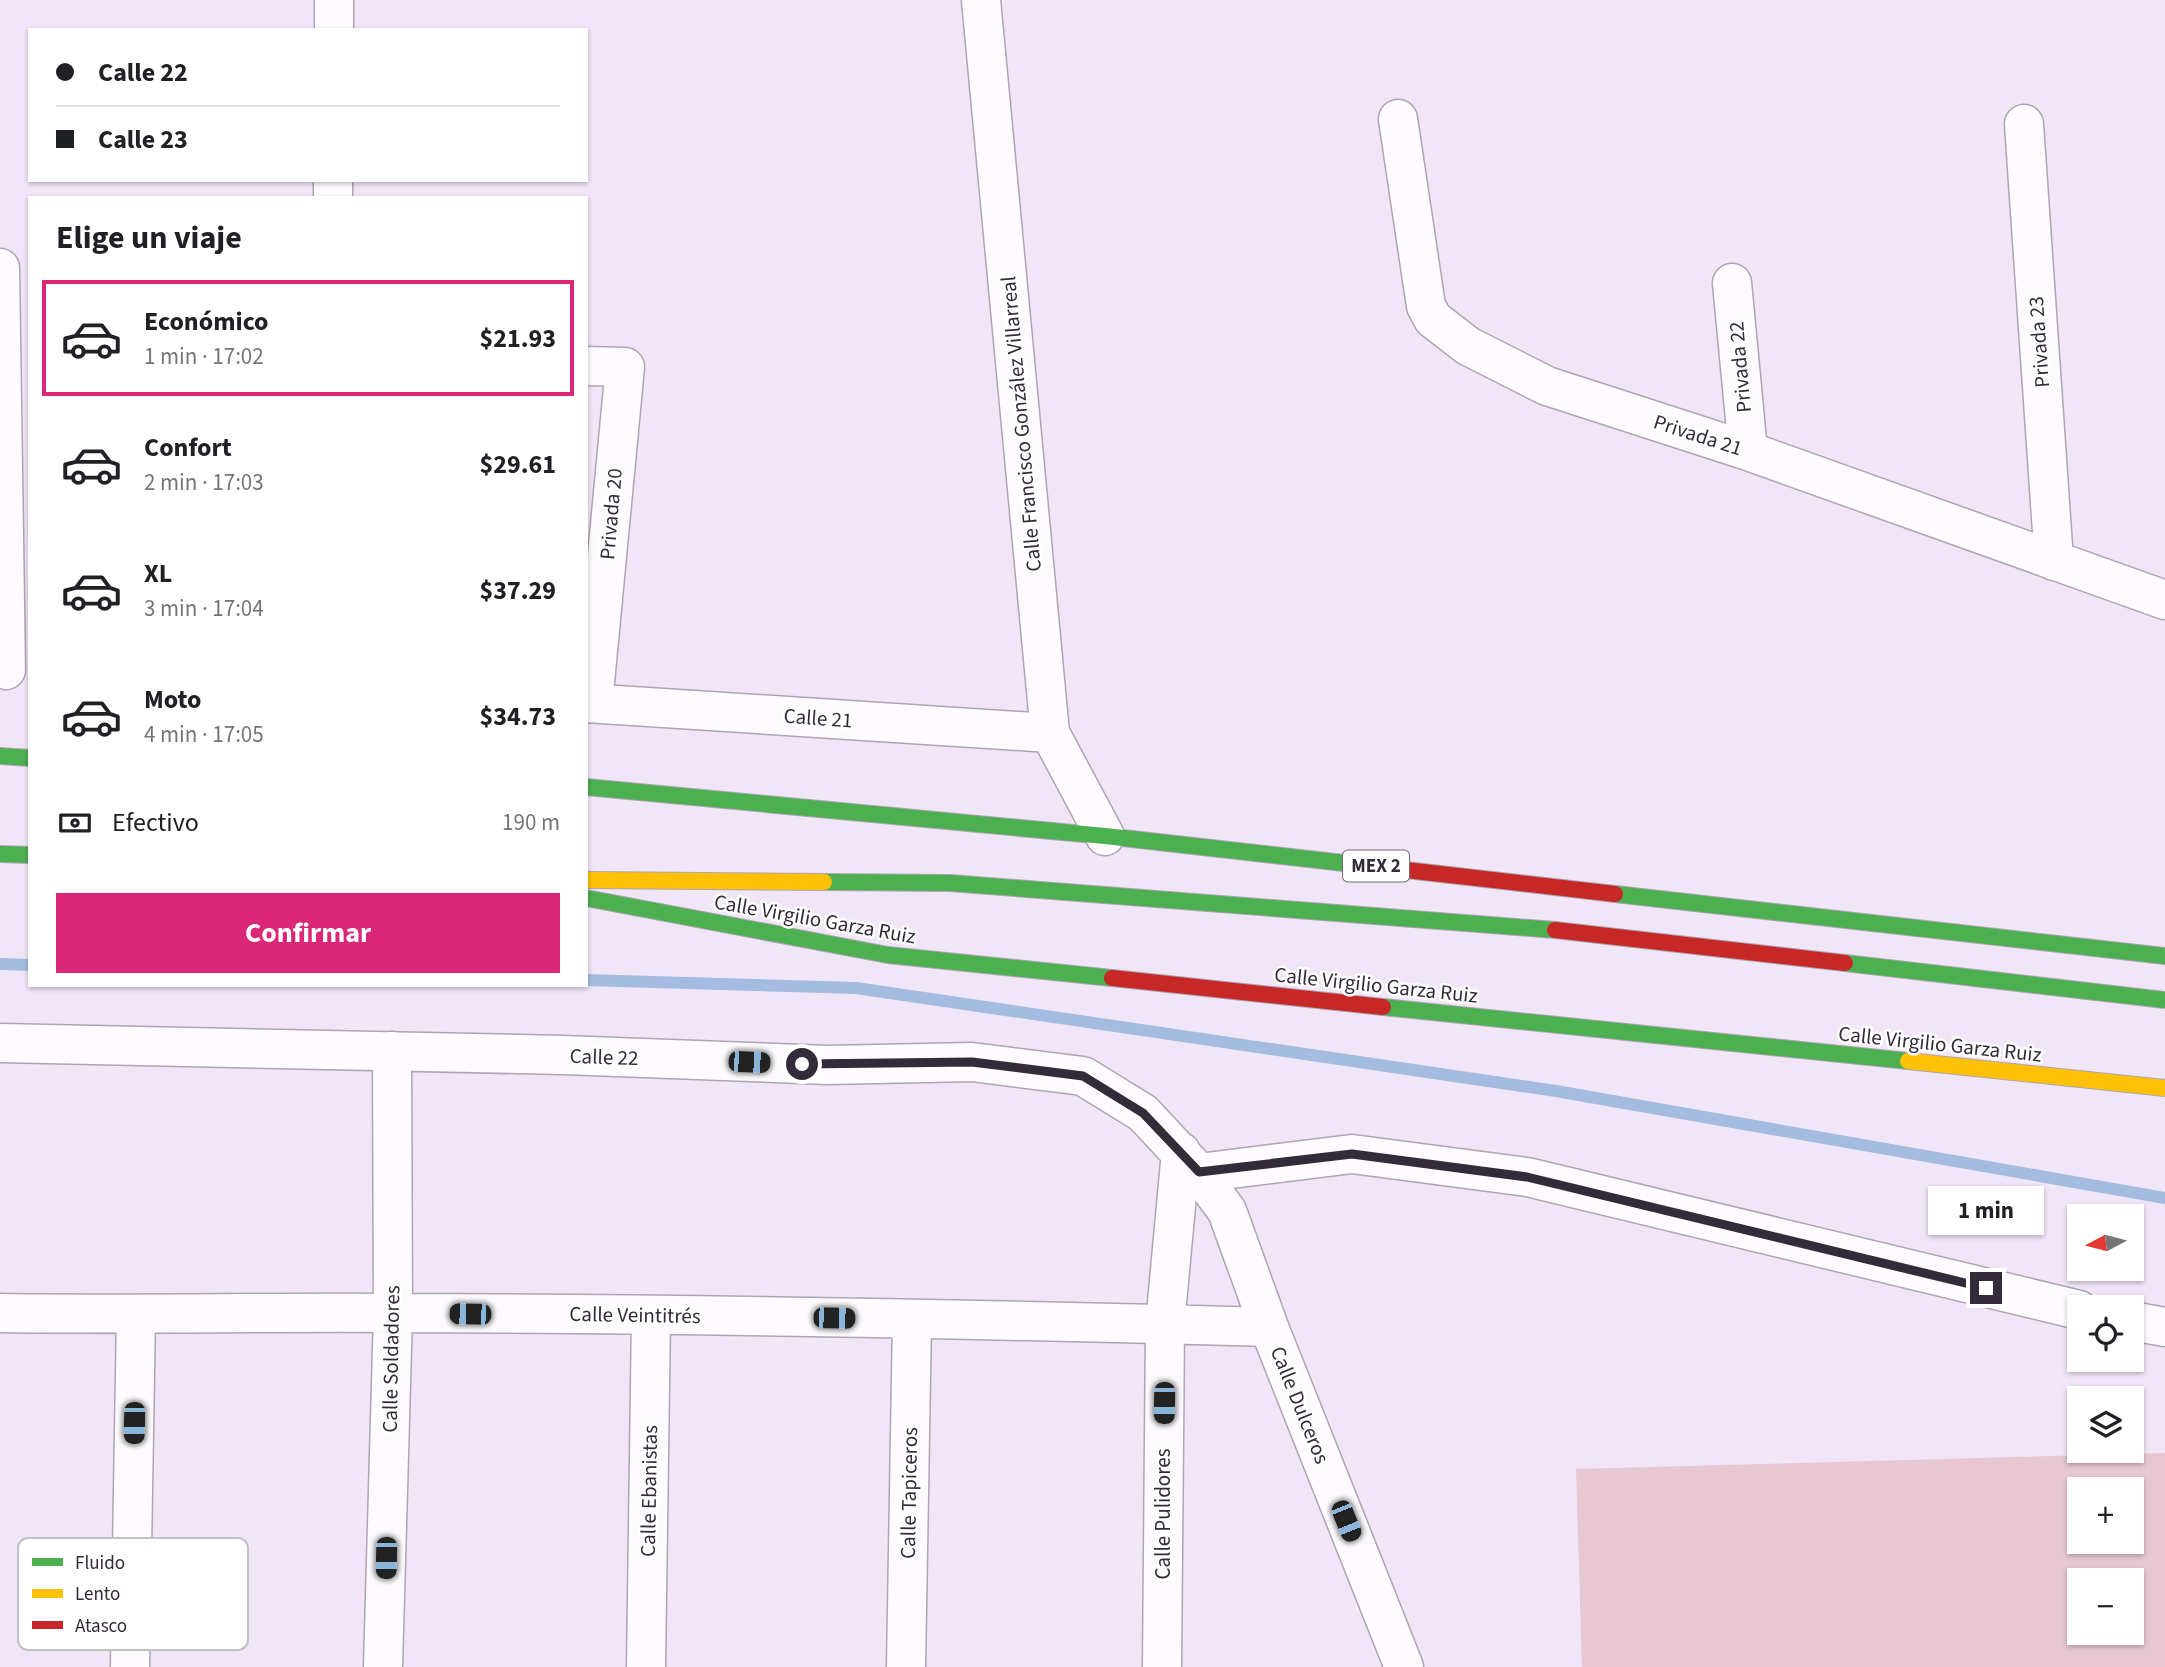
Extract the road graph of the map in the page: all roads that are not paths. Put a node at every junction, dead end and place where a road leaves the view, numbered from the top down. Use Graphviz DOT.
graph roads {
  1 [pos="334,0"];
  2 [pos="981,0"];
  3 [pos="334,28"];
  4 [pos="1398,119"];
  5 [pos="2024,124"];
  6 [pos="0,268"];
  7 [pos="1732,283"];
  8 [pos="588,366"];
  9 [pos="1748,451"];
  10 [pos="2054,561"];
  11 [pos="2165,600"];
  12 [pos="12,670"];
  13 [pos="590,703"];
  14 [pos="1050,733"];
  15 [pos="0,756"];
  16 [pos="28,758"];
  17 [pos="588,787"];
  18 [pos="1105,835"];
  19 [pos="0,854"];
  20 [pos="28,855"];
  21 [pos="588,880"];
  22 [pos="588,898"];
  23 [pos="2165,956"];
  24 [pos="2165,1000"];
  25 [pos="0,1043"];
  26 [pos="391,1051"];
  27 [pos="2165,1088"];
  28 [pos="1190,1162"];
  29 [pos="2067,1307"];
  30 [pos="0,1313"];
  31 [pos="393,1313"];
  32 [pos="136,1315"];
  33 [pos="651,1315"];
  34 [pos="912,1320"];
  35 [pos="2144,1323"];
  36 [pos="1165,1324"];
  37 [pos="1269,1327"];
  38 [pos="2165,1327"];
  39 [pos="132,1538"];
  40 [pos="383,1667"];
  41 [pos="646,1667"];
  42 [pos="906,1667"];
  43 [pos="1162,1667"];
  44 [pos="1404,1667"];
  1 -- 3 [label="street"];
  2 -- 14 [label="street, Calle Francisco González Villarreal"];
  4 -- 9 [label="street, Privada 21"];
  5 -- 10 [label="street, Privada 23"];
  6 -- 12 [label="street"];
  7 -- 9 [label="street, Privada 22"];
  8 -- 13 [label="street, Privada 20"];
  9 -- 10 [label="street, Privada 21"];
  10 -- 11 [label="street, Privada 21"];
  13 -- 14 [label="street, Calle 21"];
  14 -- 18 [label="street, Calle Francisco González Villarreal"];
  15 -- 16 [label="main road"];
  17 -- 18 [label="main road, MEX 2"];
  18 -- 23 [label="main road, MEX 2"];
  19 -- 20 [label="main road"];
  21 -- 24 [label="main road, MEX 2"];
  22 -- 27 [label="main road, Calle Virgilio Garza Ruiz"];
  25 -- 26 [label="street, Calle 22"];
  26 -- 28 [label="street, Calle 22"];
  26 -- 31 [label="street, Calle Soldadores"];
  28 -- 29 [label="street"];
  28 -- 36 [label="street, Calle Pulidores"];
  28 -- 37 [label="street, Calle Dulceros"];
  30 -- 32 [label="street, Calle Veintitrés"];
  31 -- 32 [label="street, Calle Veintitrés"];
  31 -- 33 [label="street, Calle Veintitrés"];
  31 -- 40 [label="street, Calle Soldadores"];
  32 -- 39 [label="street"];
  33 -- 34 [label="street, Calle Veintitrés"];
  33 -- 41 [label="street, Calle Ebanistas"];
  34 -- 36 [label="street, Calle Veintitrés"];
  34 -- 42 [label="street, Calle Tapiceros"];
  35 -- 38 [label="street"];
  36 -- 37 [label="street, Calle Veintitrés"];
  36 -- 43 [label="street, Calle Pulidores"];
  37 -- 44 [label="street, Calle Dulceros"];
}
